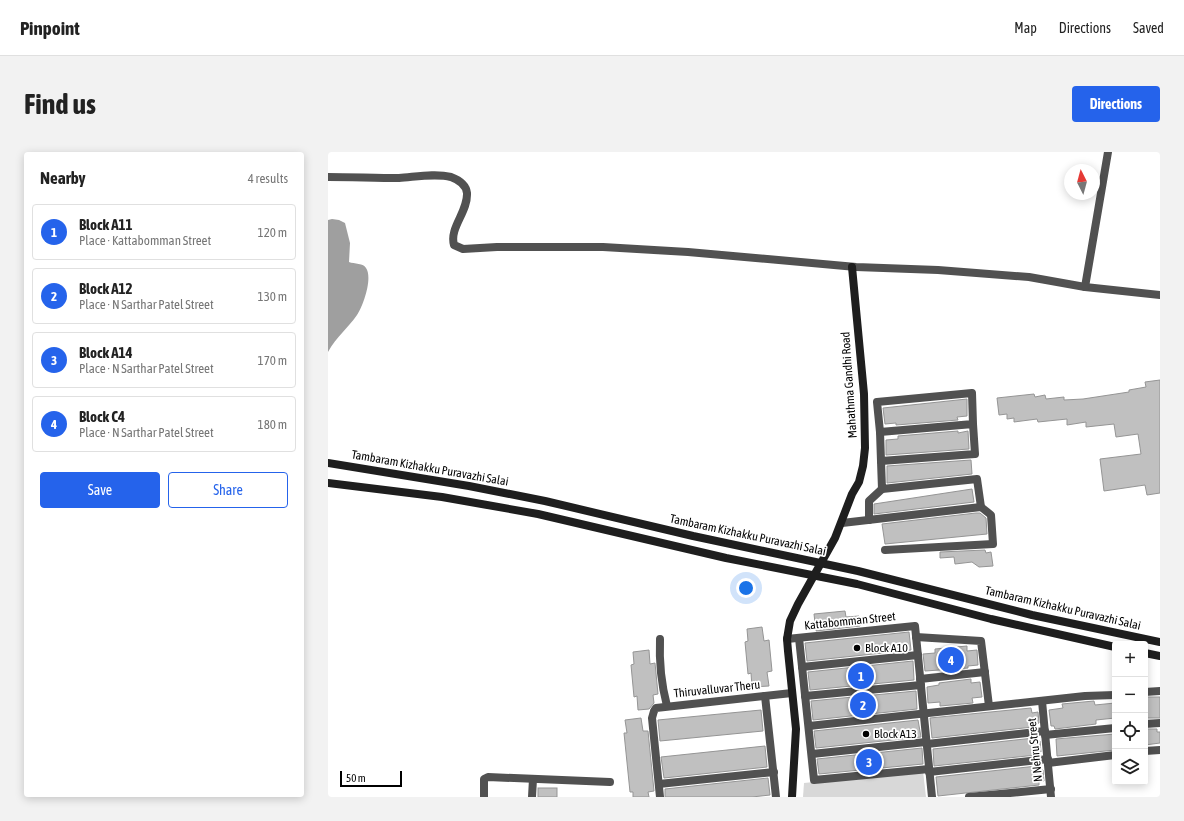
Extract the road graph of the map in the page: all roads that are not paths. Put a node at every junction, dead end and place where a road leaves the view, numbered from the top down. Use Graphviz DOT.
graph roads {
  1 [pos="1108,152"];
  2 [pos="328,177"];
  3 [pos="852,266"];
  4 [pos="1085,287"];
  5 [pos="1160,295"];
  6 [pos="972,424"];
  7 [pos="880,432"];
  8 [pos="881,461"];
  9 [pos="328,463"];
  10 [pos="328,483"];
  11 [pos="882,489"];
  12 [pos="981,507"];
  13 [pos="869,520"];
  14 [pos="842,523"];
  15 [pos="885,550"];
  16 [pos="821,564"];
  17 [pos="814,576"];
  18 [pos="916,637"];
  19 [pos="799,638"];
  20 [pos="660,639"];
  21 [pos="787,639"];
  22 [pos="1160,642"];
  23 [pos="1112,646"];
  24 [pos="1148,654"];
  25 [pos="918,655"];
  26 [pos="1160,656"];
  27 [pos="802,667"];
  28 [pos="985,672"];
  29 [pos="920,682"];
  30 [pos="1160,691"];
  31 [pos="1148,692"];
  32 [pos="792,693"];
  33 [pos="1112,695"];
  34 [pos="765,696"];
  35 [pos="805,696"];
  36 [pos="1042,701"];
  37 [pos="667,706"];
  38 [pos="989,706"];
  39 [pos="924,713"];
  40 [pos="1160,723"];
  41 [pos="1148,724"];
  42 [pos="808,726"];
  43 [pos="1112,728"];
  44 [pos="1045,733"];
  45 [pos="926,743"];
  46 [pos="1160,750"];
  47 [pos="1148,751"];
  48 [pos="812,754"];
  49 [pos="1112,755"];
  50 [pos="1048,761"];
  51 [pos="929,770"];
  52 [pos="774,772"];
  53 [pos="532,779"];
  54 [pos="610,782"];
  55 [pos="659,784"];
  56 [pos="1051,793"];
  57 [pos="484,797"];
  58 [pos="532,797"];
  59 [pos="660,797"];
  60 [pos="776,797"];
  61 [pos="792,797"];
  62 [pos="932,797"];
  63 [pos="970,797"];
  1 -- 4 [label="street"];
  2 -- 3 [label="street"];
  3 -- 4 [label="street"];
  3 -- 14 [label="main road, Mahathma Gandhi Road"];
  4 -- 5 [label="street"];
  6 -- 7 [label="street"];
  6 -- 7 [label="street"];
  6 -- 8 [label="street"];
  7 -- 8 [label="street"];
  8 -- 11 [label="street"];
  9 -- 16 [label="main road, Tambaram Kizhakku Puravazhi Salai"];
  10 -- 17 [label="main road"];
  11 -- 12 [label="street"];
  11 -- 13 [label="street"];
  12 -- 13 [label="street"];
  12 -- 15 [label="street"];
  13 -- 14 [label="street"];
  14 -- 16 [label="main road, Mahathma Gandhi Road"];
  16 -- 17 [label="main road, Mahathma Gandhi Road"];
  16 -- 22 [label="main road, Tambaram Kizhakku Puravazhi Salai"];
  17 -- 21 [label="main road, Mahathma Gandhi Road"];
  17 -- 23 [label="main road"];
  18 -- 19 [label="street, Kattabomman Street"];
  18 -- 25 [label="street"];
  18 -- 28 [label="street"];
  19 -- 21 [label="street, Kattabomman Street"];
  19 -- 27 [label="street"];
  20 -- 37 [label="street"];
  21 -- 32 [label="main road, Mahathma Gandhi Road"];
  24 -- 26 [label="main road"];
  25 -- 27 [label="street"];
  25 -- 29 [label="street"];
  27 -- 35 [label="street"];
  28 -- 29 [label="street"];
  28 -- 38 [label="street"];
  29 -- 35 [label="street"];
  29 -- 39 [label="street"];
  30 -- 31 [label="street"];
  32 -- 34 [label="street, Thiruvalluvar Theru"];
  32 -- 61 [label="main road, Mahathma Gandhi Road"];
  33 -- 36 [label="street"];
  34 -- 37 [label="street, Thiruvalluvar Theru"];
  34 -- 52 [label="street"];
  35 -- 42 [label="street"];
  36 -- 38 [label="street"];
  36 -- 44 [label="street, N Nehru Street"];
  37 -- 55 [label="street, Thiruvalluvar Theru"];
  38 -- 39 [label="street"];
  39 -- 42 [label="street"];
  39 -- 45 [label="street"];
  40 -- 41 [label="street"];
  42 -- 48 [label="street"];
  43 -- 44 [label="street"];
  44 -- 45 [label="street"];
  44 -- 50 [label="street, N Nehru Street"];
  45 -- 48 [label="street"];
  45 -- 51 [label="street"];
  46 -- 47 [label="street"];
  48 -- 51 [label="street"];
  49 -- 50 [label="street"];
  50 -- 51 [label="street"];
  50 -- 56 [label="street, N Nehru Street"];
  51 -- 62 [label="street"];
  52 -- 55 [label="street"];
  52 -- 60 [label="street"];
  53 -- 54 [label="street"];
  53 -- 57 [label="street"];
  53 -- 58 [label="street"];
  55 -- 59 [label="street"];
  56 -- 63 [label="street"];
}
